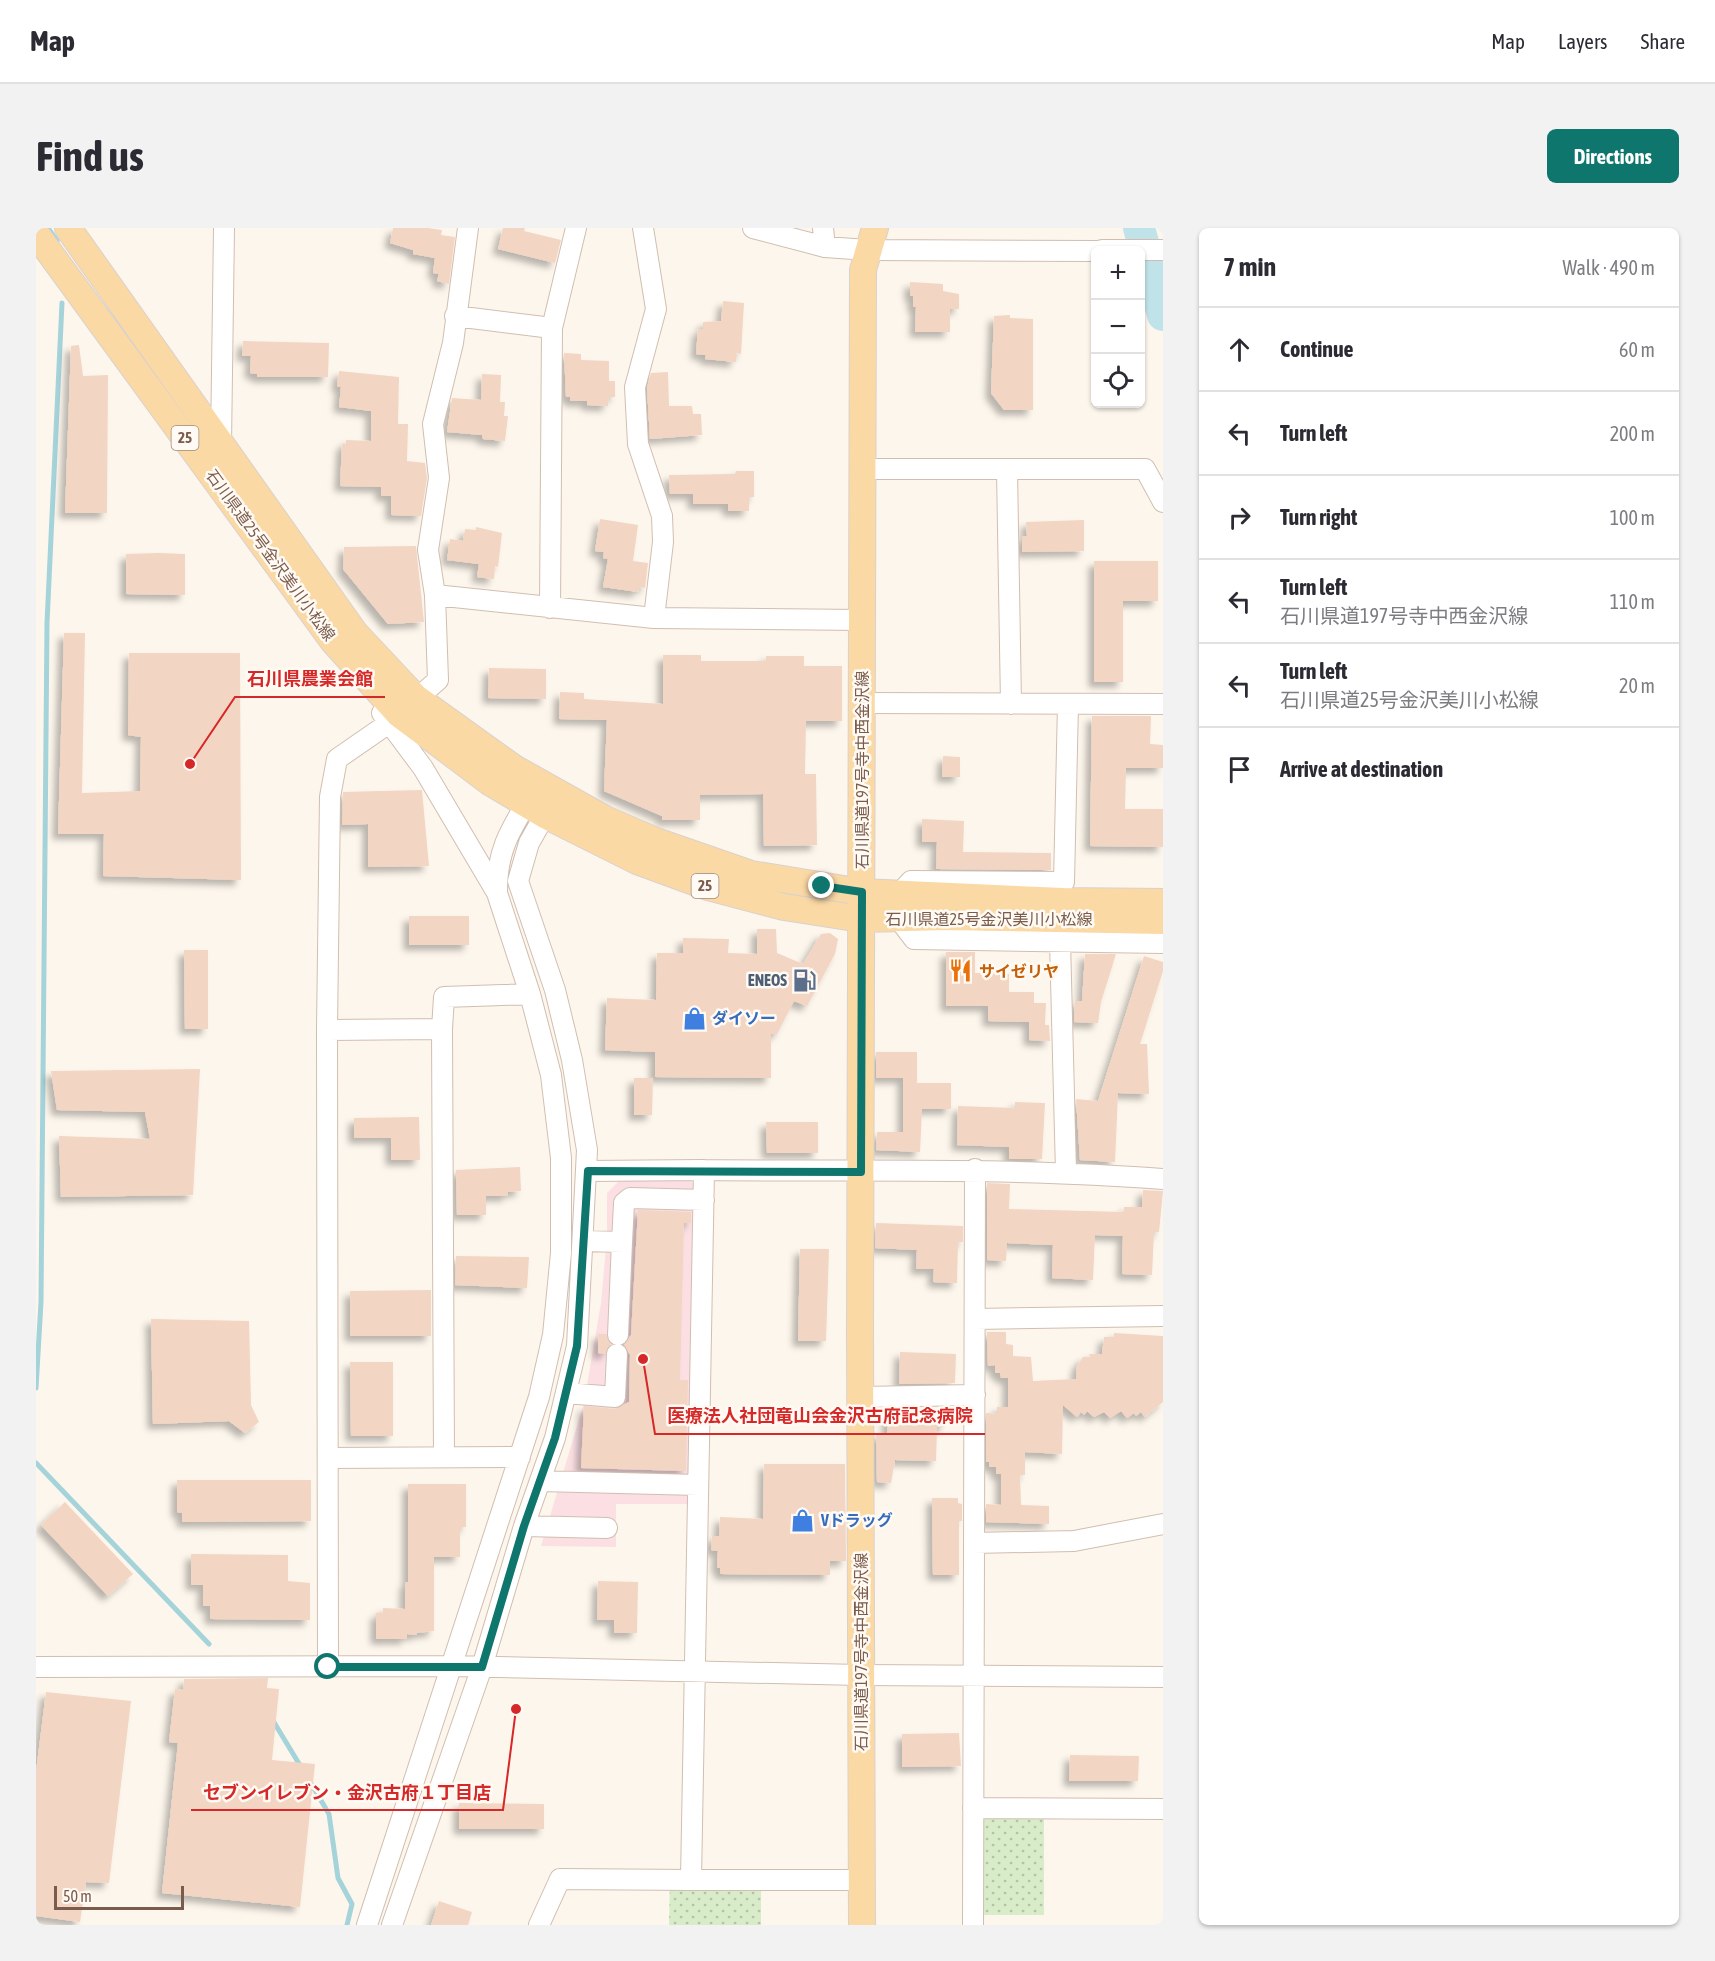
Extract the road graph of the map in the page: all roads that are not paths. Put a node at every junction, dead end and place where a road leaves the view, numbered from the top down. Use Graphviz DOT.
graph roads {
  1 [pos="68,228"];
  2 [pos="224,228"];
  3 [pos="468,228"];
  4 [pos="576,228"];
  5 [pos="643,228"];
  6 [pos="757,229"];
  7 [pos="36,234"];
  8 [pos="824,238"];
  9 [pos="871,239"];
  10 [pos="1145,250"];
  11 [pos="1163,250"];
  12 [pos="1091,251"];
  13 [pos="455,316"];
  14 [pos="552,328"];
  15 [pos="221,444"];
  16 [pos="863,469"];
  17 [pos="1007,470"];
  18 [pos="1163,502"];
  19 [pos="435,595"];
  20 [pos="550,608"];
  21 [pos="654,618"];
  22 [pos="861,620"];
  23 [pos="861,703"];
  24 [pos="1011,704"];
  25 [pos="1068,704"];
  26 [pos="1163,704"];
  27 [pos="401,712"];
  28 [pos="542,799"];
  29 [pos="862,892"];
  30 [pos="497,893"];
  31 [pos="898,906"];
  32 [pos="861,918"];
  33 [pos="1159,918"];
  34 [pos="1060,941"];
  35 [pos="530,994"];
  36 [pos="442,1029"];
  37 [pos="327,1030"];
  38 [pos="975,1169"];
  39 [pos="704,1170"];
  40 [pos="588,1171"];
  41 [pos="861,1172"];
  42 [pos="1066,1172"];
  43 [pos="1163,1179"];
  44 [pos="704,1200"];
  45 [pos="584,1241"];
  46 [pos="622,1242"];
  47 [pos="1163,1316"];
  48 [pos="975,1319"];
  49 [pos="566,1394"];
  50 [pos="975,1395"];
  51 [pos="860,1397"];
  52 [pos="444,1457"];
  53 [pos="520,1457"];
  54 [pos="328,1458"];
  55 [pos="540,1481"];
  56 [pos="698,1485"];
  57 [pos="1163,1524"];
  58 [pos="524,1526"];
  59 [pos="607,1528"];
  60 [pos="974,1543"];
  61 [pos="451,1666"];
  62 [pos="36,1667"];
  63 [pos="328,1667"];
  64 [pos="482,1667"];
  65 [pos="694,1672"];
  66 [pos="860,1675"];
  67 [pos="974,1676"];
  68 [pos="1163,1677"];
  69 [pos="974,1808"];
  70 [pos="1163,1809"];
  71 [pos="861,1880"];
  72 [pos="691,1881"];
  73 [pos="367,1925"];
  74 [pos="392,1925"];
  75 [pos="539,1925"];
  76 [pos="862,1925"];
  77 [pos="973,1925"];
  1 -- 15 [label="main road, 石川県道25号金沢美川小松線 / 25"];
  2 -- 15 [label="street"];
  3 -- 13 [label="street"];
  4 -- 14 [label="street"];
  5 -- 21 [label="street"];
  6 -- 8 [label="street"];
  7 -- 27 [label="main road, 石川県道25号金沢美川小松線 / 25"];
  8 -- 9 [label="street"];
  9 -- 12 [label="street"];
  9 -- 16 [label="main road, 石川県道197号寺中西金沢線"];
  10 -- 11 [label="street"];
  13 -- 14 [label="street"];
  13 -- 19 [label="street"];
  14 -- 20 [label="street"];
  15 -- 27 [label="main road, 石川県道25号金沢美川小松線 / 25"];
  16 -- 17 [label="street"];
  16 -- 22 [label="main road, 石川県道197号寺中西金沢線"];
  17 -- 18 [label="street"];
  17 -- 24 [label="street"];
  19 -- 20 [label="street"];
  19 -- 27 [label="street"];
  20 -- 21 [label="street"];
  21 -- 22 [label="street"];
  22 -- 23 [label="main road, 石川県道197号寺中西金沢線"];
  23 -- 24 [label="street"];
  23 -- 29 [label="main road, 石川県道197号寺中西金沢線"];
  24 -- 25 [label="street"];
  25 -- 26 [label="street"];
  25 -- 31 [label="street"];
  27 -- 28 [label="main road, 石川県道25号金沢美川小松線 / 25"];
  27 -- 30 [label="street"];
  27 -- 37 [label="street"];
  28 -- 29 [label="main road, 石川県道25号金沢美川小松線 / 25"];
  28 -- 30 [label="street"];
  28 -- 32 [label="main road, 石川県道25号金沢美川小松線 / 25"];
  28 -- 40 [label="street"];
  29 -- 31 [label="main road, 石川県道25号金沢美川小松線 / 25"];
  29 -- 32 [label="main road, 石川県道197号寺中西金沢線"];
  30 -- 35 [label="street"];
  31 -- 32 [label="main road, 石川県道25号金沢美川小松線 / 25"];
  31 -- 33 [label="main road, 石川県道25号金沢美川小松線 / 25"];
  31 -- 34 [label="street"];
  32 -- 41 [label="main road, 石川県道197号寺中西金沢線"];
  33 -- 34 [label="street"];
  34 -- 42 [label="street"];
  35 -- 36 [label="street"];
  35 -- 53 [label="street"];
  36 -- 37 [label="street"];
  36 -- 52 [label="street"];
  37 -- 54 [label="street"];
  38 -- 41 [label="street"];
  38 -- 42 [label="street"];
  38 -- 48 [label="street"];
  39 -- 40 [label="street"];
  39 -- 41 [label="street"];
  39 -- 44 [label="street"];
  40 -- 45 [label="street"];
  41 -- 51 [label="main road, 石川県道197号寺中西金沢線"];
  42 -- 43 [label="street"];
  44 -- 46 [label="street"];
  44 -- 56 [label="street"];
  45 -- 46 [label="street"];
  45 -- 49 [label="street"];
  46 -- 49 [label="street"];
  47 -- 48 [label="street"];
  48 -- 50 [label="street"];
  49 -- 55 [label="street"];
  50 -- 51 [label="street"];
  50 -- 60 [label="street"];
  51 -- 66 [label="main road, 石川県道197号寺中西金沢線"];
  52 -- 53 [label="street"];
  52 -- 54 [label="street"];
  53 -- 61 [label="street"];
  54 -- 63 [label="street"];
  55 -- 56 [label="street"];
  55 -- 58 [label="street"];
  56 -- 65 [label="street"];
  57 -- 60 [label="street"];
  58 -- 59 [label="street"];
  58 -- 64 [label="street"];
  60 -- 67 [label="street"];
  61 -- 63 [label="street"];
  61 -- 64 [label="street"];
  61 -- 73 [label="street"];
  62 -- 63 [label="street"];
  64 -- 65 [label="street"];
  64 -- 74 [label="street"];
  65 -- 66 [label="street"];
  65 -- 72 [label="street"];
  66 -- 67 [label="street"];
  66 -- 71 [label="main road, 石川県道197号寺中西金沢線"];
  67 -- 68 [label="street"];
  67 -- 69 [label="street"];
  69 -- 70 [label="street"];
  69 -- 77 [label="street"];
  71 -- 72 [label="street"];
  71 -- 76 [label="main road, 石川県道197号寺中西金沢線"];
  72 -- 75 [label="street"];
}
